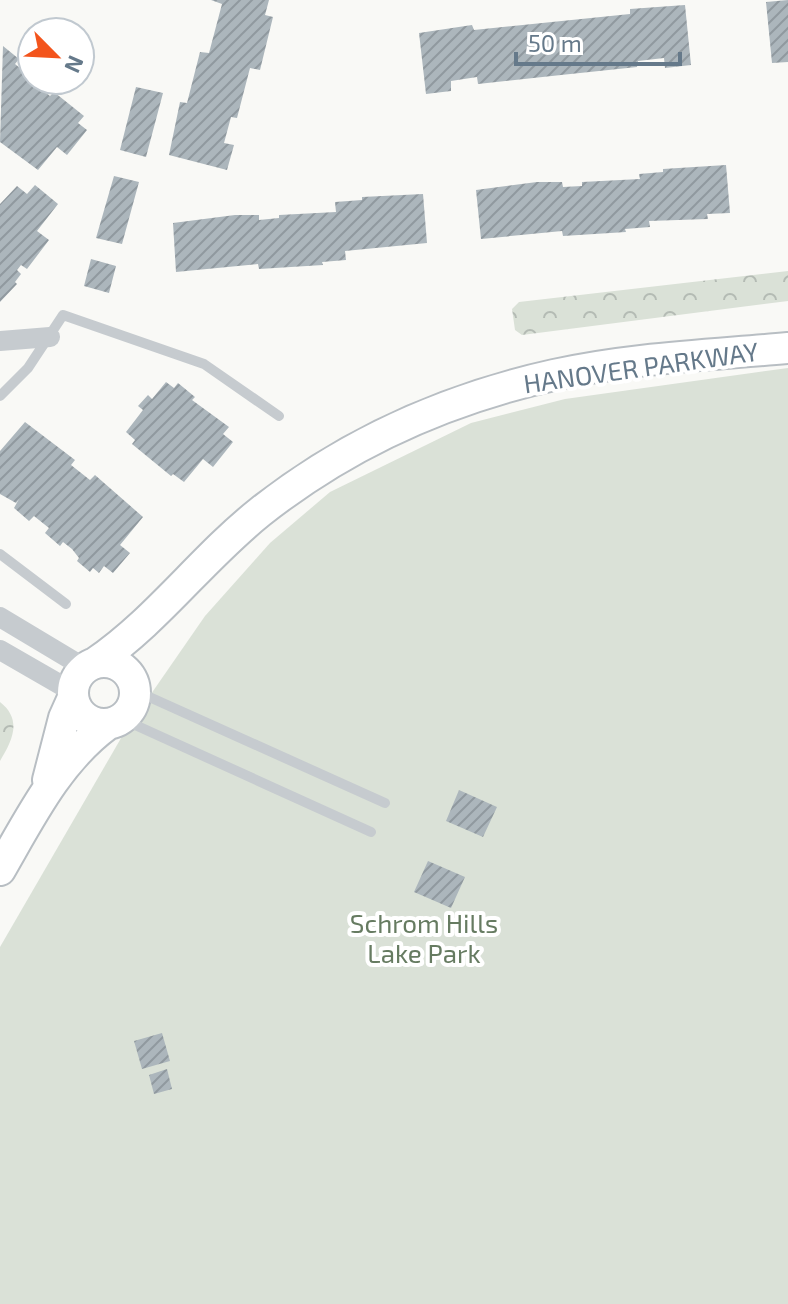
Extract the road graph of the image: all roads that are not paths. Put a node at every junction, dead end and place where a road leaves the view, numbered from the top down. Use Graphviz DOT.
graph roads {
  1 [pos="50,337"];
  2 [pos="0,341"];
  3 [pos="788,348"];
  4 [pos="0,396"];
  5 [pos="279,416"];
  6 [pos="0,554"];
  7 [pos="176,594"];
  8 [pos="66,604"];
  9 [pos="0,617"];
  10 [pos="0,650"];
  11 [pos="81,680"];
  12 [pos="135,687"];
  13 [pos="114,722"];
  14 [pos="385,803"];
  15 [pos="38,804"];
  16 [pos="371,832"];
  17 [pos="0,870"];
  1 -- 2 [label="street"];
  1 -- 4 [label="lane"];
  1 -- 5 [label="lane"];
  3 -- 7 [label="street, HANOVER PARKWAY"];
  6 -- 8 [label="lane"];
  7 -- 11 [label="street, HANOVER PARKWAY"];
  7 -- 12 [label="street, HANOVER PARKWAY"];
  9 -- 11 [label="street"];
  10 -- 11 [label="street"];
  11 -- 12 [label="street"];
  11 -- 13 [label="street"];
  11 -- 15 [label="street"];
  12 -- 13 [label="street"];
  12 -- 14 [label="lane"];
  13 -- 15 [label="street"];
  13 -- 16 [label="lane"];
  15 -- 17 [label="street"];
}
